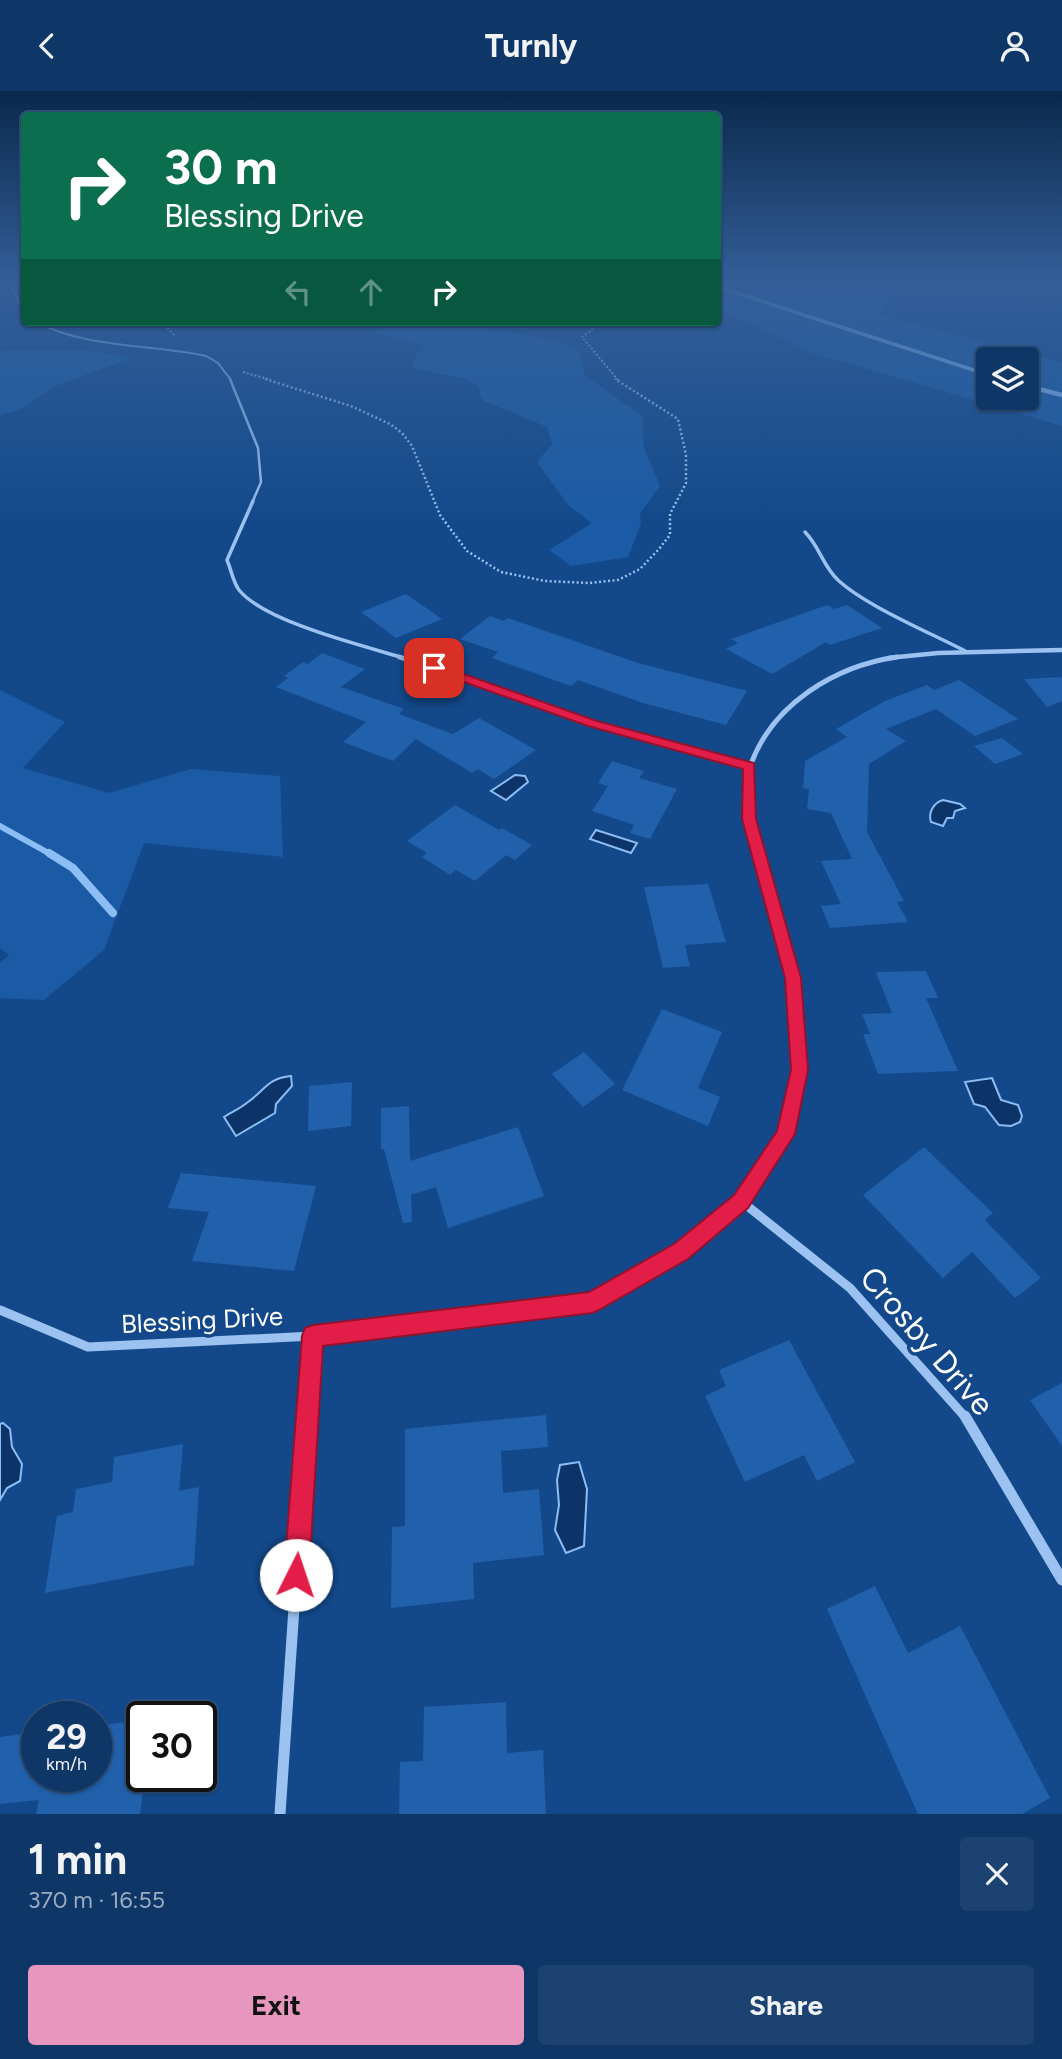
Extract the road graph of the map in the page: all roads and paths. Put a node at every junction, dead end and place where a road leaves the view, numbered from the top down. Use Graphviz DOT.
graph roads {
  1 [pos="217,362"];
  2 [pos="601,362"];
  3 [pos="232,369"];
  4 [pos="806,532"];
  5 [pos="1062,650"];
  6 [pos="967,652"];
  7 [pos="434,668"];
  8 [pos="750,766"];
  9 [pos="741,1202"];
  10 [pos="0,1310"];
  11 [pos="313,1336"];
  12 [pos="1062,1580"];
  13 [pos="280,1814"];
  1 -- 7 [label="lane"];
  2 -- 3 [label="path"];
  4 -- 6 [label="lane"];
  5 -- 6 [label="street, Blessing Drive"];
  6 -- 8 [label="street, Blessing Drive"];
  7 -- 8 [label="street"];
  8 -- 9 [label="street, Blessing Drive"];
  9 -- 11 [label="street, Blessing Drive"];
  9 -- 12 [label="street, Crosby Drive"];
  10 -- 11 [label="street, Blessing Drive"];
  11 -- 13 [label="street"];
}
